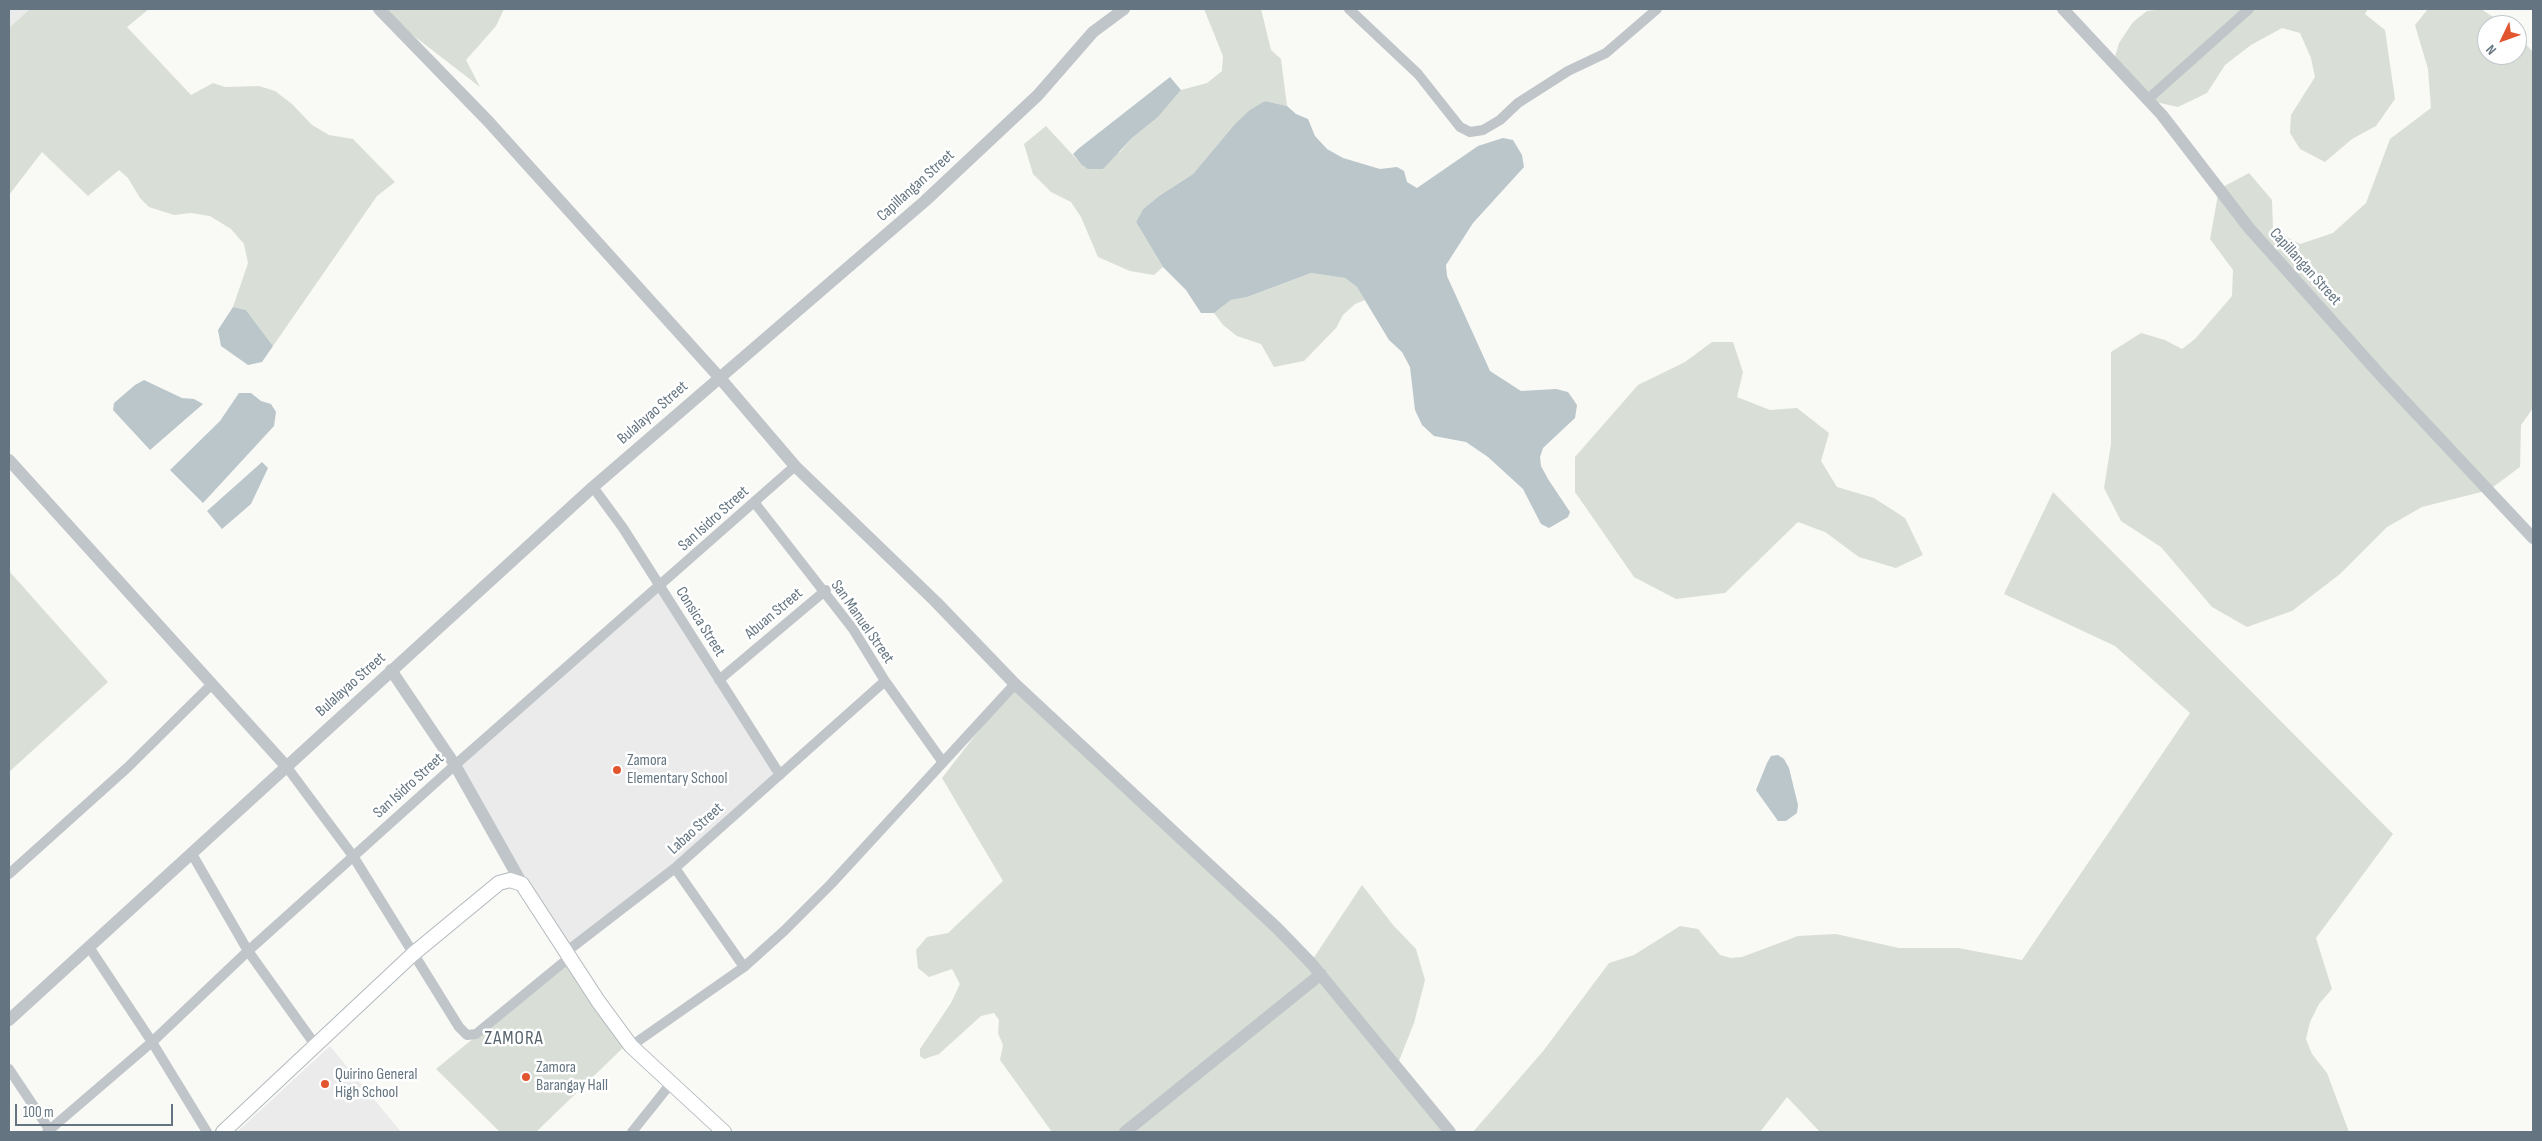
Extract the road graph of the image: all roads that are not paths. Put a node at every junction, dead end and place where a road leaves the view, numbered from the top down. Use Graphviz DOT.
graph roads {
  1 [pos="379,9"];
  2 [pos="1124,9"];
  3 [pos="1349,9"];
  4 [pos="1657,9"];
  5 [pos="2062,9"];
  6 [pos="2249,9"];
  7 [pos="2148,100"];
  8 [pos="719,377"];
  9 [pos="9,460"];
  10 [pos="795,466"];
  11 [pos="593,487"];
  12 [pos="754,502"];
  13 [pos="2533,538"];
  14 [pos="660,587"];
  15 [pos="825,591"];
  16 [pos="391,670"];
  17 [pos="719,680"];
  18 [pos="885,681"];
  19 [pos="1015,684"];
  20 [pos="211,685"];
  21 [pos="942,761"];
  22 [pos="455,765"];
  23 [pos="286,766"];
  24 [pos="780,774"];
  25 [pos="192,854"];
  26 [pos="353,856"];
  27 [pos="675,868"];
  28 [pos="9,874"];
  29 [pos="522,884"];
  30 [pos="88,947"];
  31 [pos="248,951"];
  32 [pos="413,954"];
  33 [pos="568,955"];
  34 [pos="744,967"];
  35 [pos="1321,974"];
  36 [pos="9,1020"];
  37 [pos="152,1042"];
  38 [pos="316,1046"];
  39 [pos="631,1046"];
  40 [pos="9,1069"];
  41 [pos="672,1082"];
  42 [pos="49,1132"];
  43 [pos="206,1132"];
  44 [pos="223,1132"];
  45 [pos="632,1132"];
  46 [pos="724,1132"];
  47 [pos="1125,1132"];
  48 [pos="1450,1132"];
  1 -- 8 [label="street"];
  2 -- 8 [label="street, Capillangan Street"];
  3 -- 4 [label="street"];
  5 -- 7 [label="street, Capillangan Street"];
  6 -- 7 [label="street"];
  7 -- 13 [label="street, Capillangan Street"];
  8 -- 10 [label="street"];
  8 -- 11 [label="street, Bulalayao Street"];
  9 -- 20 [label="street"];
  10 -- 12 [label="street, San Isidro Street"];
  10 -- 19 [label="street"];
  11 -- 14 [label="street, Consica Street"];
  11 -- 16 [label="street, Bulalayao Street"];
  12 -- 14 [label="street, San Isidro Street"];
  12 -- 15 [label="street, San Manuel Street"];
  14 -- 17 [label="street, Consica Street"];
  14 -- 22 [label="street, San Isidro Street"];
  15 -- 17 [label="street, Abuan Street"];
  15 -- 18 [label="street, San Manuel Street"];
  16 -- 22 [label="street"];
  16 -- 23 [label="street, Bulalayao Street"];
  17 -- 24 [label="street, Consica Street"];
  18 -- 21 [label="street, San Manuel Street"];
  18 -- 24 [label="street, Labao Street"];
  19 -- 21 [label="street"];
  19 -- 35 [label="street"];
  20 -- 23 [label="street"];
  20 -- 28 [label="street"];
  21 -- 34 [label="street"];
  22 -- 26 [label="street, San Isidro Street"];
  22 -- 29 [label="street"];
  23 -- 25 [label="street, Bulalayao Street"];
  23 -- 26 [label="street"];
  24 -- 27 [label="street, Labao Street"];
  25 -- 30 [label="street, Bulalayao Street"];
  25 -- 31 [label="street"];
  26 -- 31 [label="street, San Isidro Street"];
  26 -- 32 [label="street"];
  27 -- 33 [label="street, Labao Street"];
  27 -- 34 [label="street"];
  29 -- 32 [label="main road"];
  29 -- 33 [label="main road"];
  30 -- 36 [label="street, Bulalayao Street"];
  30 -- 37 [label="street"];
  31 -- 37 [label="street, San Isidro Street"];
  31 -- 38 [label="street"];
  32 -- 33 [label="street, Labao Street"];
  32 -- 38 [label="main road"];
  33 -- 39 [label="main road"];
  34 -- 39 [label="street"];
  35 -- 47 [label="street"];
  35 -- 48 [label="street"];
  37 -- 42 [label="street, San Isidro Street"];
  37 -- 43 [label="street"];
  38 -- 44 [label="main road"];
  39 -- 41 [label="main road"];
  40 -- 42 [label="street"];
  41 -- 45 [label="street"];
  41 -- 46 [label="main road"];
}
